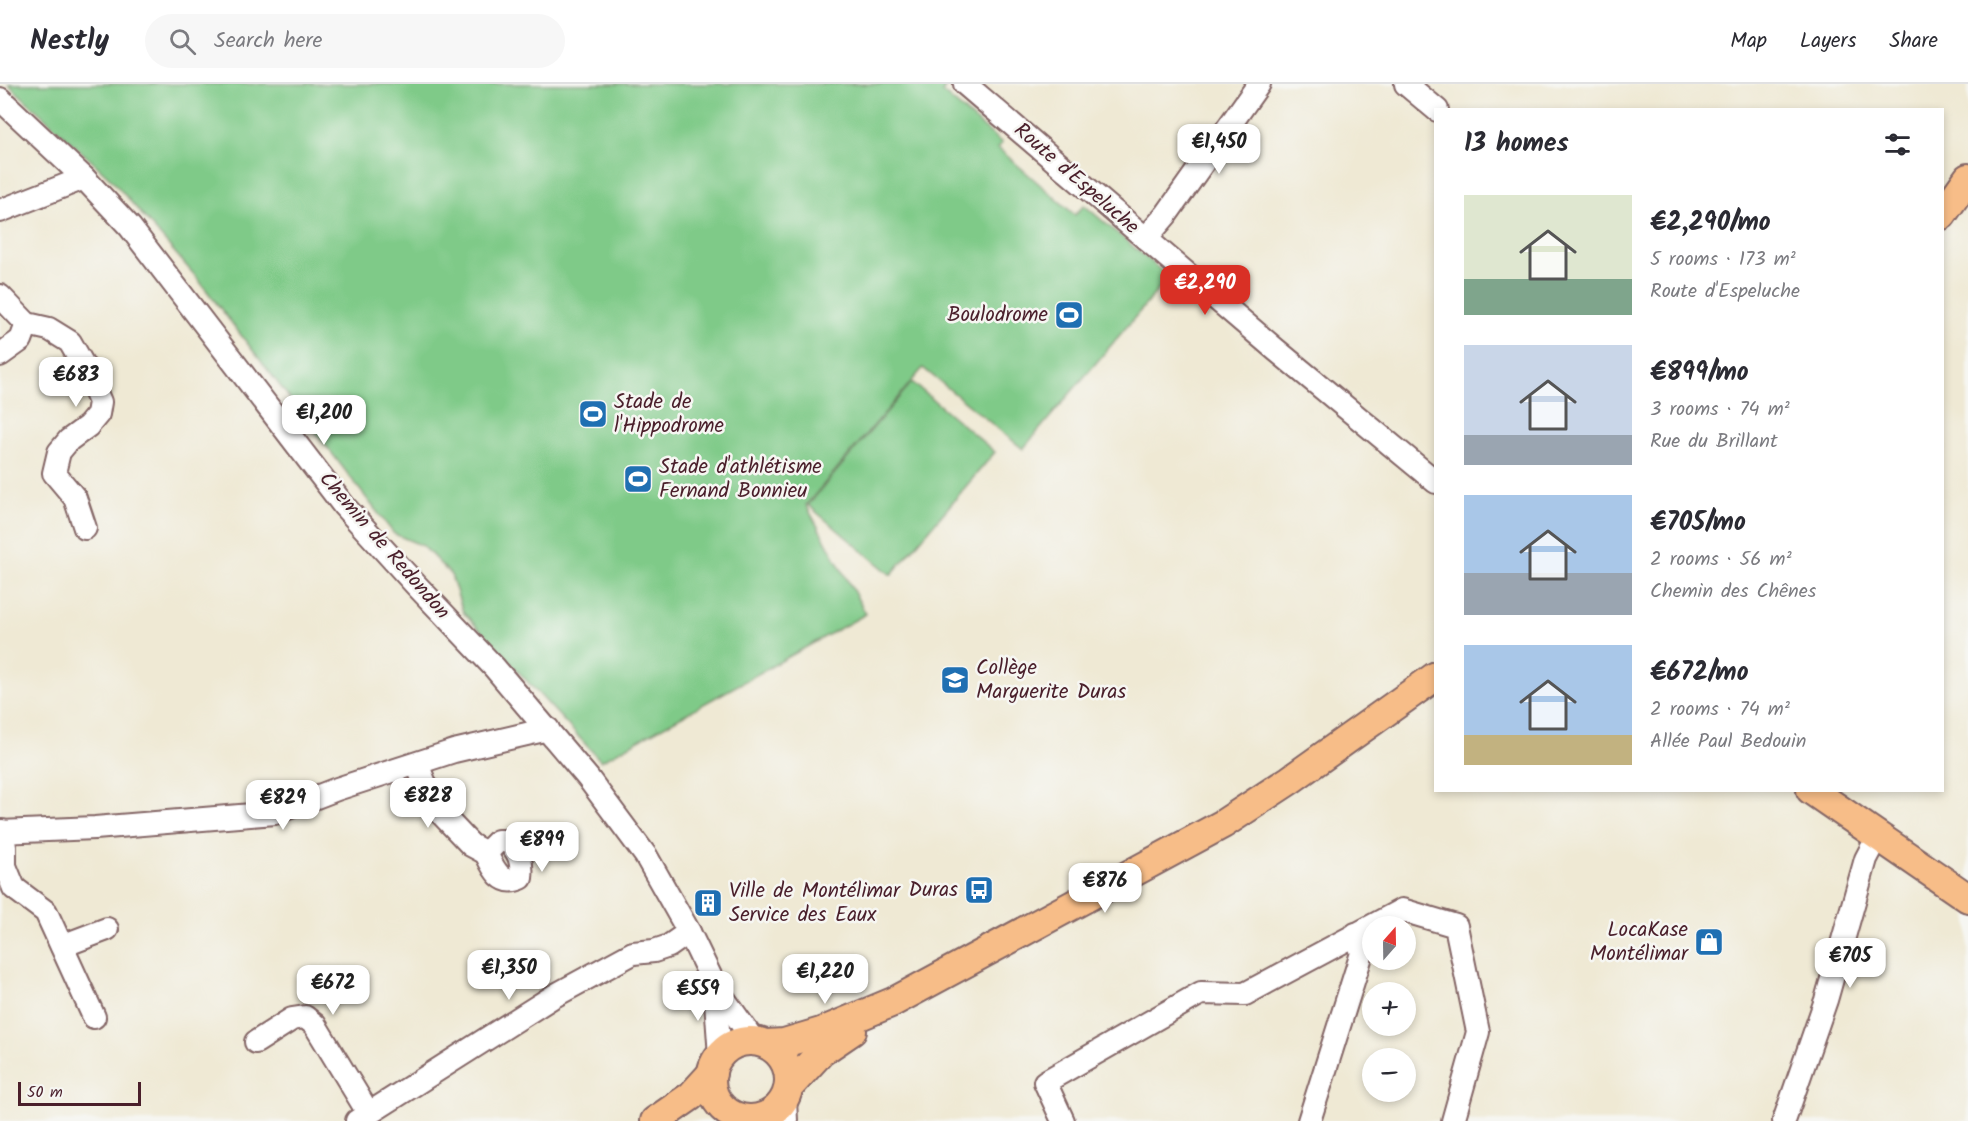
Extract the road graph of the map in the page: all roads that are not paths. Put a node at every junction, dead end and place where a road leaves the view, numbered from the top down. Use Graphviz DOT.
graph roads {
  1 [pos="965,84"];
  2 [pos="1259,84"];
  3 [pos="1406,84"];
  4 [pos="0,99"];
  5 [pos="1435,108"];
  6 [pos="84,178"];
  7 [pos="1968,178"];
  8 [pos="0,211"];
  9 [pos="1944,212"];
  10 [pos="1146,238"];
  11 [pos="0,296"];
  12 [pos="27,324"];
  13 [pos="0,355"];
  14 [pos="1434,480"];
  15 [pos="85,528"];
  16 [pos="1434,677"];
  17 [pos="548,729"];
  18 [pos="417,765"];
  19 [pos="1814,792"];
  20 [pos="1,832"];
  21 [pos="1877,838"];
  22 [pos="486,853"];
  23 [pos="1968,898"];
  24 [pos="107,929"];
  25 [pos="689,932"];
  26 [pos="1356,934"];
  27 [pos="62,946"];
  28 [pos="715,986"];
  29 [pos="893,1002"];
  30 [pos="94,1017"];
  31 [pos="256,1042"];
  32 [pos="760,1043"];
  33 [pos="716,1065"];
  34 [pos="787,1102"];
  35 [pos="363,1117"];
  36 [pos="744,1119"];
  37 [pos="654,1121"];
  38 [pos="707,1121"];
  39 [pos="1063,1121"];
  40 [pos="1309,1121"];
  41 [pos="1453,1121"];
  42 [pos="1784,1121"];
  1 -- 10 [label="street, Route d'Espeluche"];
  2 -- 10 [label="street"];
  3 -- 5 [label="street"];
  4 -- 6 [label="street, Chemin de Redondon"];
  6 -- 8 [label="street"];
  6 -- 17 [label="street, Chemin de Redondon"];
  7 -- 9 [label="main road"];
  10 -- 14 [label="street, Route d'Espeluche"];
  11 -- 12 [label="street"];
  12 -- 13 [label="street"];
  12 -- 15 [label="street"];
  16 -- 29 [label="main road"];
  17 -- 18 [label="street"];
  17 -- 25 [label="street, Chemin de Redondon"];
  18 -- 20 [label="street"];
  18 -- 22 [label="street"];
  19 -- 21 [label="main road"];
  20 -- 27 [label="street"];
  21 -- 23 [label="main road"];
  21 -- 42 [label="street"];
  24 -- 27 [label="street"];
  25 -- 28 [label="street, Chemin de Redondon"];
  25 -- 35 [label="street"];
  26 -- 39 [label="street"];
  26 -- 40 [label="street"];
  26 -- 41 [label="street"];
  27 -- 30 [label="street"];
  28 -- 32 [label="street, Chemin de Redondon"];
  28 -- 33 [label="street, Chemin de Redondon"];
  29 -- 32 [label="main road"];
  29 -- 34 [label="main road"];
  31 -- 35 [label="street"];
  32 -- 33 [label="main road"];
  32 -- 34 [label="main road"];
  33 -- 36 [label="main road"];
  33 -- 37 [label="main road"];
  34 -- 36 [label="main road"];
  36 -- 38 [label="main road"];
}
